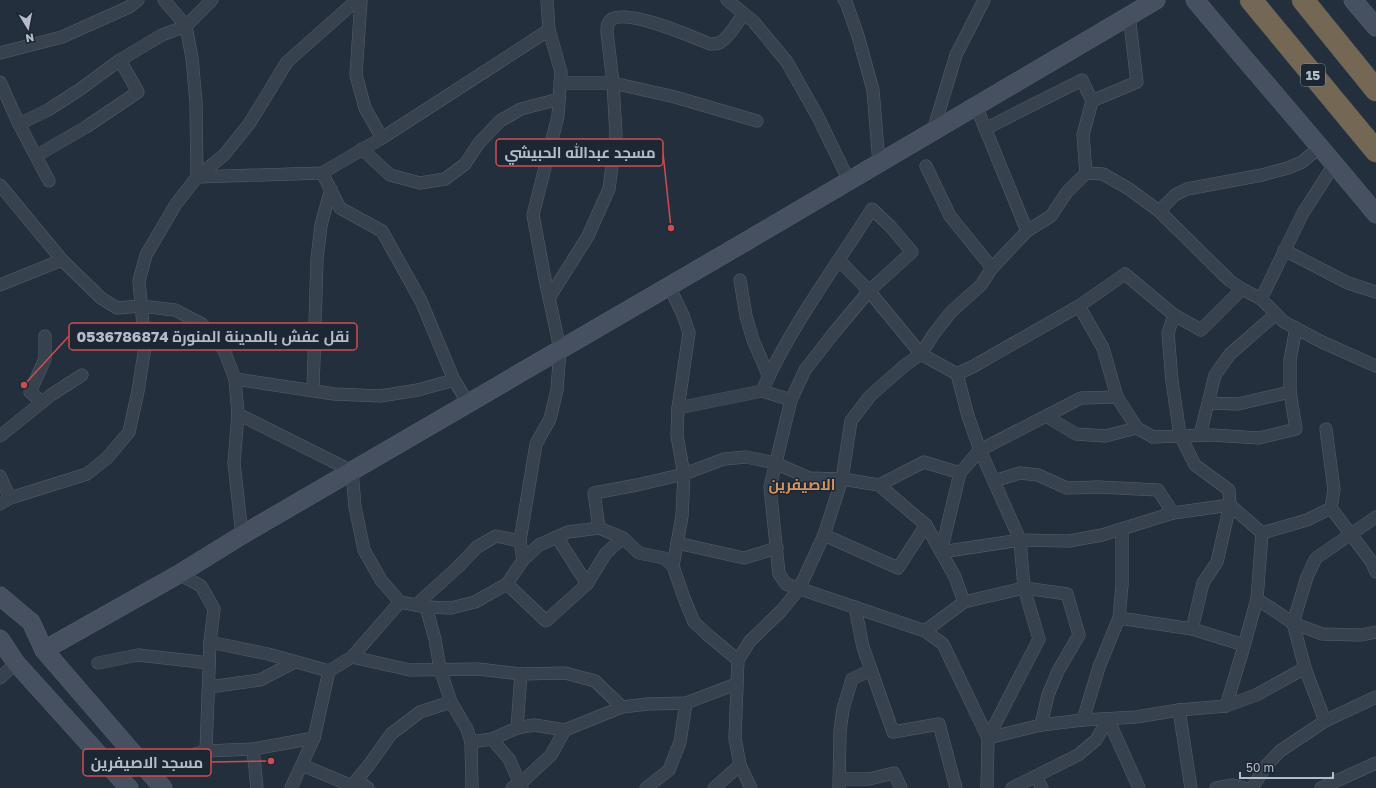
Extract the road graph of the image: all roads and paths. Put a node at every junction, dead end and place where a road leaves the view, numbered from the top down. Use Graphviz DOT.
graph roads {
  1 [pos="138,0"];
  2 [pos="164,0"];
  3 [pos="212,0"];
  4 [pos="357,0"];
  5 [pos="362,0"];
  6 [pos="547,0"];
  7 [pos="726,0"];
  8 [pos="984,0"];
  9 [pos="1156,0"];
  10 [pos="1195,0"];
  11 [pos="1303,0"];
  12 [pos="1353,0"];
  13 [pos="846,1"];
  14 [pos="1253,4"];
  15 [pos="744,14"];
  16 [pos="1129,15"];
  17 [pos="186,26"];
  18 [pos="1376,27"];
  19 [pos="549,30"];
  20 [pos="0,54"];
  21 [pos="120,60"];
  22 [pos="0,82"];
  23 [pos="560,83"];
  24 [pos="613,83"];
  25 [pos="1376,90"];
  26 [pos="559,99"];
  27 [pos="1092,101"];
  28 [pos="976,106"];
  29 [pos="757,121"];
  30 [pos="19,124"];
  31 [pos="986,129"];
  32 [pos="933,131"];
  33 [pos="382,138"];
  34 [pos="1320,147"];
  35 [pos="362,150"];
  36 [pos="1376,151"];
  37 [pos="36,156"];
  38 [pos="879,163"];
  39 [pos="1334,164"];
  40 [pos="926,166"];
  41 [pos="322,173"];
  42 [pos="1086,173"];
  43 [pos="197,177"];
  44 [pos="49,181"];
  45 [pos="849,181"];
  46 [pos="0,186"];
  47 [pos="331,189"];
  48 [pos="1159,211"];
  49 [pos="1376,214"];
  50 [pos="1026,231"];
  51 [pos="1284,250"];
  52 [pos="62,260"];
  53 [pos="840,260"];
  54 [pos="992,268"];
  55 [pos="740,280"];
  56 [pos="0,285"];
  57 [pos="669,286"];
  58 [pos="1242,289"];
  59 [pos="869,291"];
  60 [pos="1376,292"];
  61 [pos="549,298"];
  62 [pos="1261,299"];
  63 [pos="141,306"];
  64 [pos="1079,306"];
  65 [pos="1276,314"];
  66 [pos="1174,315"];
  67 [pos="1296,328"];
  68 [pos="45,336"];
  69 [pos="560,350"];
  70 [pos="921,354"];
  71 [pos="1376,366"];
  72 [pos="957,374"];
  73 [pos="82,375"];
  74 [pos="769,377"];
  75 [pos="235,379"];
  76 [pos="454,380"];
  77 [pos="313,390"];
  78 [pos="762,391"];
  79 [pos="1290,392"];
  80 [pos="1117,397"];
  81 [pos="791,400"];
  82 [pos="42,402"];
  83 [pos="468,403"];
  84 [pos="1208,403"];
  85 [pos="678,408"];
  86 [pos="238,414"];
  87 [pos="1046,416"];
  88 [pos="1137,428"];
  89 [pos="1326,429"];
  90 [pos="1180,435"];
  91 [pos="1200,435"];
  92 [pos="0,436"];
  93 [pos="980,450"];
  94 [pos="775,463"];
  95 [pos="352,471"];
  96 [pos="960,473"];
  97 [pos="684,474"];
  98 [pos="0,476"];
  99 [pos="842,479"];
  100 [pos="994,481"];
  101 [pos="879,485"];
  102 [pos="5,501"];
  103 [pos="1230,505"];
  104 [pos="1331,508"];
  105 [pos="1173,513"];
  106 [pos="1376,517"];
  107 [pos="926,525"];
  108 [pos="599,528"];
  109 [pos="1122,530"];
  110 [pos="1262,534"];
  111 [pos="242,535"];
  112 [pos="824,535"];
  113 [pos="1352,535"];
  114 [pos="557,537"];
  115 [pos="623,538"];
  116 [pos="1020,540"];
  117 [pos="520,541"];
  118 [pos="677,543"];
  119 [pos="776,548"];
  120 [pos="941,552"];
  121 [pos="523,560"];
  122 [pos="673,566"];
  123 [pos="1376,572"];
  124 [pos="179,574"];
  125 [pos="0,581"];
  126 [pos="508,584"];
  127 [pos="587,584"];
  128 [pos="1024,588"];
  129 [pos="800,589"];
  130 [pos="0,596"];
  131 [pos="1257,599"];
  132 [pos="400,602"];
  133 [pos="964,602"];
  134 [pos="421,606"];
  135 [pos="855,607"];
  136 [pos="1119,618"];
  137 [pos="31,622"];
  138 [pos="1293,623"];
  139 [pos="1192,629"];
  140 [pos="924,631"];
  141 [pos="1376,632"];
  142 [pos="0,639"];
  143 [pos="210,642"];
  144 [pos="1244,645"];
  145 [pos="44,650"];
  146 [pos="0,651"];
  147 [pos="352,657"];
  148 [pos="738,660"];
  149 [pos="295,662"];
  150 [pos="16,663"];
  151 [pos="98,663"];
  152 [pos="209,663"];
  153 [pos="1305,668"];
  154 [pos="440,670"];
  155 [pos="871,670"];
  156 [pos="330,671"];
  157 [pos="521,674"];
  158 [pos="0,678"];
  159 [pos="736,684"];
  160 [pos="209,687"];
  161 [pos="1376,696"];
  162 [pos="451,702"];
  163 [pos="686,703"];
  164 [pos="1226,706"];
  165 [pos="622,707"];
  166 [pos="1179,710"];
  167 [pos="1108,719"];
  168 [pos="1083,720"];
  169 [pos="1325,721"];
  170 [pos="1041,725"];
  171 [pos="516,728"];
  172 [pos="565,730"];
  173 [pos="314,738"];
  174 [pos="988,738"];
  175 [pos="492,739"];
  176 [pos="471,742"];
  177 [pos="253,750"];
  178 [pos="206,751"];
  179 [pos="1376,763"];
  180 [pos="302,765"];
  181 [pos="740,765"];
  182 [pos="1036,777"];
  183 [pos="157,782"];
  184 [pos="881,782"];
  185 [pos="840,783"];
  186 [pos="353,785"];
  187 [pos="518,786"];
  188 [pos="129,788"];
  189 [pos="257,788"];
  190 [pos="291,788"];
  191 [pos="368,788"];
  192 [pos="472,788"];
  193 [pos="646,788"];
  194 [pos="714,788"];
  195 [pos="751,788"];
  196 [pos="901,788"];
  197 [pos="956,788"];
  198 [pos="987,788"];
  199 [pos="1012,788"];
  200 [pos="1042,788"];
  201 [pos="1139,788"];
  202 [pos="1192,788"];
  203 [pos="1216,788"];
  204 [pos="1244,788"];
  205 [pos="1252,788"];
  206 [pos="1321,788"];
  1 -- 20 [label="street"];
  2 -- 17 [label="street"];
  3 -- 17 [label="street"];
  4 -- 43 [label="street"];
  5 -- 33 [label="street"];
  6 -- 19 [label="street"];
  7 -- 15 [label="street"];
  8 -- 32 [label="street"];
  9 -- 16 [label="main road"];
  10 -- 34 [label="main road"];
  11 -- 25 [label="highway"];
  12 -- 18 [label="main road"];
  13 -- 38 [label="street"];
  14 -- 36 [label="highway, 15"];
  15 -- 24 [label="street"];
  15 -- 45 [label="street"];
  16 -- 27 [label="street"];
  16 -- 28 [label="main road"];
  17 -- 21 [label="street"];
  17 -- 43 [label="street"];
  19 -- 23 [label="street"];
  19 -- 33 [label="street"];
  21 -- 30 [label="street"];
  21 -- 37 [label="street"];
  22 -- 30 [label="street"];
  23 -- 24 [label="street"];
  23 -- 26 [label="street"];
  24 -- 29 [label="street"];
  24 -- 61 [label="street"];
  26 -- 35 [label="street"];
  26 -- 61 [label="street"];
  27 -- 31 [label="street"];
  27 -- 42 [label="street"];
  28 -- 31 [label="street"];
  28 -- 32 [label="main road"];
  30 -- 37 [label="street"];
  31 -- 50 [label="street"];
  32 -- 38 [label="main road"];
  33 -- 35 [label="street"];
  34 -- 39 [label="main road"];
  34 -- 48 [label="street"];
  35 -- 41 [label="street"];
  37 -- 44 [label="street"];
  38 -- 45 [label="main road"];
  39 -- 49 [label="main road"];
  39 -- 51 [label="street"];
  40 -- 54 [label="street"];
  41 -- 43 [label="street"];
  41 -- 47 [label="street"];
  42 -- 48 [label="street"];
  42 -- 50 [label="street"];
  43 -- 63 [label="street"];
  45 -- 57 [label="main road"];
  46 -- 52 [label="street"];
  47 -- 76 [label="street"];
  47 -- 77 [label="street"];
  48 -- 58 [label="street"];
  50 -- 54 [label="street"];
  51 -- 60 [label="street"];
  51 -- 62 [label="street"];
  52 -- 56 [label="street"];
  52 -- 63 [label="street"];
  53 -- 59 [label="street"];
  53 -- 59 [label="street"];
  53 -- 74 [label="street"];
  54 -- 70 [label="street"];
  55 -- 74 [label="street"];
  57 -- 69 [label="main road"];
  57 -- 85 [label="street"];
  58 -- 62 [label="street"];
  58 -- 66 [label="street"];
  59 -- 70 [label="street"];
  59 -- 81 [label="street"];
  61 -- 69 [label="street"];
  62 -- 65 [label="street"];
  63 -- 75 [label="street"];
  63 -- 102 [label="street"];
  64 -- 66 [label="street"];
  64 -- 72 [label="street"];
  64 -- 80 [label="street"];
  65 -- 67 [label="street"];
  65 -- 84 [label="street"];
  66 -- 90 [label="street"];
  67 -- 71 [label="street"];
  67 -- 79 [label="street"];
  68 -- 82 [label="street"];
  69 -- 83 [label="main road"];
  69 -- 117 [label="street"];
  70 -- 72 [label="street"];
  70 -- 99 [label="street"];
  72 -- 93 [label="street"];
  73 -- 82 [label="street"];
  74 -- 78 [label="street"];
  75 -- 77 [label="street"];
  75 -- 86 [label="street"];
  76 -- 77 [label="street"];
  76 -- 83 [label="street"];
  78 -- 81 [label="street"];
  78 -- 85 [label="street"];
  79 -- 84 [label="street"];
  79 -- 91 [label="street"];
  80 -- 87 [label="street"];
  80 -- 88 [label="street"];
  81 -- 94 [label="street"];
  82 -- 92 [label="street"];
  83 -- 95 [label="main road"];
  84 -- 91 [label="street"];
  85 -- 97 [label="street"];
  86 -- 95 [label="street"];
  86 -- 111 [label="street"];
  87 -- 88 [label="street"];
  87 -- 93 [label="street"];
  88 -- 90 [label="street"];
  89 -- 104 [label="street"];
  90 -- 91 [label="street"];
  90 -- 103 [label="street"];
  93 -- 96 [label="street"];
  93 -- 100 [label="street"];
  94 -- 97 [label="street"];
  94 -- 99 [label="street"];
  94 -- 119 [label="street"];
  95 -- 111 [label="main road"];
  95 -- 132 [label="street"];
  96 -- 101 [label="street"];
  96 -- 120 [label="street"];
  97 -- 108 [label="street"];
  97 -- 118 [label="street"];
  98 -- 102 [label="street"];
  99 -- 101 [label="street"];
  99 -- 112 [label="street"];
  100 -- 105 [label="street"];
  100 -- 116 [label="street"];
  101 -- 107 [label="street"];
  103 -- 105 [label="street"];
  103 -- 110 [label="street"];
  103 -- 139 [label="street"];
  104 -- 110 [label="street"];
  104 -- 113 [label="street"];
  105 -- 109 [label="street"];
  106 -- 113 [label="street"];
  107 -- 112 [label="street"];
  107 -- 120 [label="street"];
  108 -- 114 [label="street"];
  108 -- 115 [label="street"];
  109 -- 116 [label="street"];
  109 -- 136 [label="street"];
  110 -- 131 [label="street"];
  111 -- 124 [label="main road"];
  112 -- 129 [label="street"];
  113 -- 123 [label="street"];
  113 -- 138 [label="street"];
  114 -- 121 [label="street"];
  114 -- 127 [label="street"];
  115 -- 122 [label="street"];
  115 -- 127 [label="street"];
  116 -- 120 [label="street"];
  116 -- 128 [label="street"];
  117 -- 121 [label="street"];
  117 -- 134 [label="street"];
  118 -- 119 [label="street"];
  118 -- 122 [label="street"];
  119 -- 129 [label="street"];
  120 -- 133 [label="street"];
  121 -- 126 [label="street"];
  122 -- 148 [label="street"];
  124 -- 143 [label="street"];
  124 -- 145 [label="main road"];
  125 -- 137 [label="main road"];
  126 -- 127 [label="street"];
  126 -- 134 [label="street"];
  128 -- 133 [label="street"];
  128 -- 170 [label="street"];
  128 -- 174 [label="street"];
  129 -- 135 [label="street"];
  129 -- 148 [label="street"];
  130 -- 137 [label="main road"];
  131 -- 138 [label="street"];
  131 -- 144 [label="street"];
  132 -- 134 [label="street"];
  132 -- 147 [label="street"];
  133 -- 140 [label="street"];
  134 -- 154 [label="street"];
  135 -- 140 [label="street"];
  135 -- 155 [label="street"];
  136 -- 139 [label="street"];
  136 -- 168 [label="street"];
  137 -- 145 [label="main road"];
  138 -- 141 [label="street"];
  138 -- 153 [label="street"];
  139 -- 144 [label="street"];
  140 -- 174 [label="street"];
  142 -- 150 [label="main road"];
  143 -- 149 [label="street"];
  143 -- 152 [label="street"];
  144 -- 164 [label="street"];
  145 -- 183 [label="main road"];
  146 -- 150 [label="main road"];
  147 -- 154 [label="street"];
  147 -- 156 [label="street"];
  148 -- 159 [label="street"];
  149 -- 156 [label="street"];
  149 -- 160 [label="street"];
  150 -- 158 [label="street"];
  150 -- 188 [label="main road"];
  151 -- 152 [label="street"];
  152 -- 160 [label="street"];
  153 -- 164 [label="street"];
  153 -- 169 [label="street"];
  154 -- 157 [label="street"];
  154 -- 162 [label="street"];
  155 -- 185 [label="street"];
  155 -- 197 [label="street"];
  156 -- 173 [label="street"];
  157 -- 165 [label="street"];
  157 -- 171 [label="street"];
  159 -- 163 [label="street"];
  159 -- 181 [label="street"];
  160 -- 178 [label="street"];
  161 -- 169 [label="street"];
  162 -- 176 [label="street"];
  162 -- 186 [label="street"];
  163 -- 165 [label="street"];
  163 -- 193 [label="street"];
  164 -- 166 [label="street"];
  165 -- 172 [label="street"];
  166 -- 167 [label="street"];
  166 -- 202 [label="street"];
  167 -- 168 [label="street"];
  167 -- 182 [label="street"];
  167 -- 201 [label="street"];
  168 -- 170 [label="street"];
  169 -- 205 [label="street"];
  170 -- 174 [label="street"];
  171 -- 172 [label="street"];
  171 -- 175 [label="street"];
  172 -- 187 [label="street"];
  173 -- 177 [label="street"];
  173 -- 180 [label="street"];
  174 -- 198 [label="street"];
  175 -- 176 [label="street"];
  175 -- 187 [label="street"];
  176 -- 192 [label="street"];
  177 -- 178 [label="street"];
  177 -- 189 [label="street"];
  178 -- 183 [label="street"];
  179 -- 206 [label="street"];
  180 -- 186 [label="street"];
  180 -- 190 [label="street"];
  181 -- 194 [label="street"];
  181 -- 195 [label="street"];
  182 -- 199 [label="street"];
  182 -- 200 [label="street"];
  184 -- 185 [label="street"];
  184 -- 196 [label="street"];
  186 -- 191 [label="street"];
  203 -- 204 [label="street"];
}
